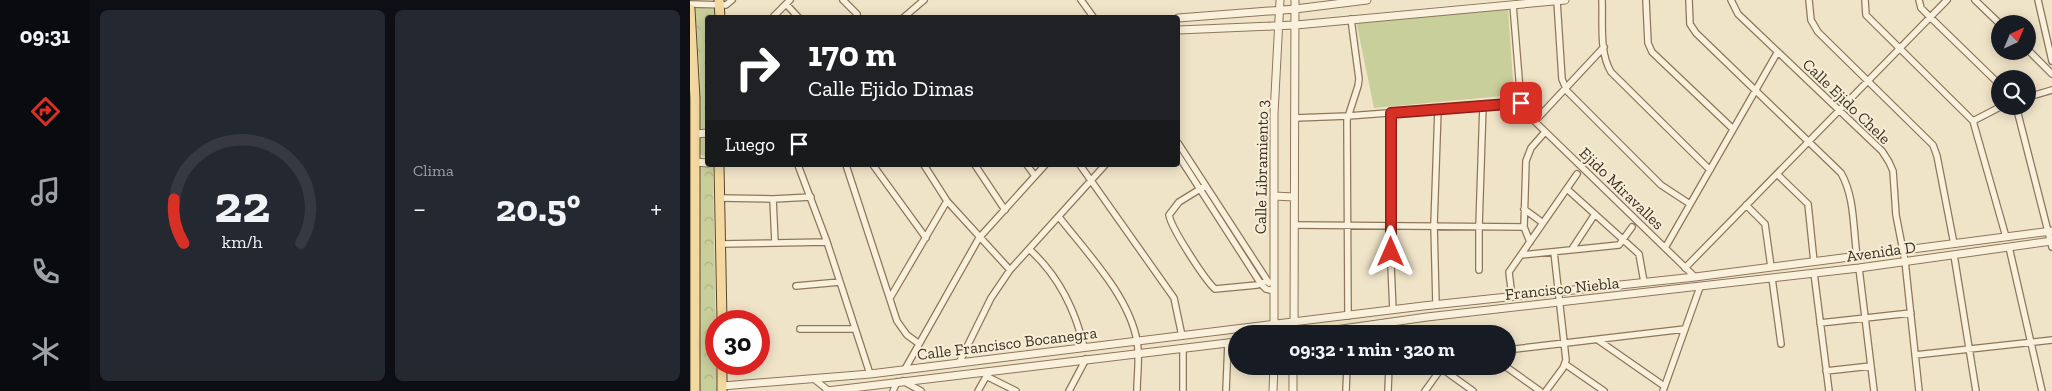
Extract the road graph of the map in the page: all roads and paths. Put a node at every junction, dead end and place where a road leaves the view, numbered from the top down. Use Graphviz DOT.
graph roads {
  1 [pos="732,0"];
  2 [pos="843,0"];
  3 [pos="924,0"];
  4 [pos="1081,0"];
  5 [pos="1280,0"];
  6 [pos="1295,0"];
  7 [pos="1367,0"];
  8 [pos="1565,0"];
  9 [pos="1602,0"];
  10 [pos="1646,0"];
  11 [pos="1689,0"];
  12 [pos="1731,0"];
  13 [pos="1809,0"];
  14 [pos="1865,0"];
  15 [pos="1919,0"];
  16 [pos="1947,0"];
  17 [pos="1975,0"];
  18 [pos="2038,0"];
  19 [pos="1557,1"];
  20 [pos="788,2"];
  21 [pos="719,3"];
  22 [pos="690,4"];
  23 [pos="1514,5"];
  24 [pos="1295,9"];
  25 [pos="690,10"];
  26 [pos="1087,10"];
  27 [pos="1280,10"];
  28 [pos="856,14"];
  29 [pos="775,15"];
  30 [pos="797,15"];
  31 [pos="906,15"];
  32 [pos="1088,15"];
  33 [pos="1091,15"];
  34 [pos="1991,15"];
  35 [pos="1930,17"];
  36 [pos="1180,18"];
  37 [pos="1351,19"];
  38 [pos="1279,25"];
  39 [pos="1296,25"];
  40 [pos="1180,30"];
  41 [pos="1604,47"];
  42 [pos="1900,49"];
  43 [pos="1777,53"];
  44 [pos="2036,58"];
  45 [pos="2052,61"];
  46 [pos="692,72"];
  47 [pos="2052,74"];
  48 [pos="1991,76"];
  49 [pos="1868,81"];
  50 [pos="1565,88"];
  51 [pos="2052,90"];
  52 [pos="1755,91"];
  53 [pos="2036,94"];
  54 [pos="1521,103"];
  55 [pos="1484,105"];
  56 [pos="1438,109"];
  57 [pos="1839,111"];
  58 [pos="1991,112"];
  59 [pos="1391,113"];
  60 [pos="2018,115"];
  61 [pos="1348,116"];
  62 [pos="1295,118"];
  63 [pos="1534,121"];
  64 [pos="1973,121"];
  65 [pos="1733,129"];
  66 [pos="1545,132"];
  67 [pos="692,133"];
  68 [pos="705,133"];
  69 [pos="1809,141"];
  70 [pos="1180,147"];
  71 [pos="1180,158"];
  72 [pos="694,162"];
  73 [pos="705,163"];
  74 [pos="719,167"];
  75 [pos="799,167"];
  76 [pos="847,167"];
  77 [pos="874,167"];
  78 [pos="925,167"];
  79 [pos="976,167"];
  80 [pos="1028,167"];
  81 [pos="1043,167"];
  82 [pos="1081,167"];
  83 [pos="1103,167"];
  84 [pos="1710,170"];
  85 [pos="1577,174"];
  86 [pos="1777,174"];
  87 [pos="1035,176"];
  88 [pos="1090,180"];
  89 [pos="1202,187"];
  90 [pos="1568,188"];
  91 [pos="693,196"];
  92 [pos="1274,196"];
  93 [pos="1294,197"];
  94 [pos="720,198"];
  95 [pos="810,198"];
  96 [pos="773,199"];
  97 [pos="947,201"];
  98 [pos="1690,204"];
  99 [pos="1746,205"];
  100 [pos="1524,209"];
  101 [pos="1005,210"];
  102 [pos="1596,214"];
  103 [pos="1059,217"];
  104 [pos="1543,223"];
  105 [pos="1294,225"];
  106 [pos="1347,225"];
  107 [pos="1391,225"];
  108 [pos="1434,225"];
  109 [pos="1479,226"];
  110 [pos="1524,227"];
  111 [pos="1632,227"];
  112 [pos="2050,231"];
  113 [pos="2006,236"];
  114 [pos="926,238"];
  115 [pos="979,238"];
  116 [pos="1623,239"];
  117 [pos="826,242"];
  118 [pos="1530,242"];
  119 [pos="776,243"];
  120 [pos="2052,243"];
  121 [pos="721,244"];
  122 [pos="1954,244"];
  123 [pos="2008,247"];
  124 [pos="1665,248"];
  125 [pos="1029,249"];
  126 [pos="1572,249"];
  127 [pos="1902,250"];
  128 [pos="1554,252"];
  129 [pos="1522,255"];
  130 [pos="1954,255"];
  131 [pos="1857,256"];
  132 [pos="1905,261"];
  133 [pos="1814,262"];
  134 [pos="1771,267"];
  135 [pos="1685,268"];
  136 [pos="1858,268"];
  137 [pos="1010,270"];
  138 [pos="1479,270"];
  139 [pos="693,273"];
  140 [pos="1814,273"];
  141 [pos="1694,277"];
  142 [pos="1772,278"];
  143 [pos="840,282"];
  144 [pos="1644,282"];
  145 [pos="1261,284"];
  146 [pos="796,286"];
  147 [pos="1272,286"];
  148 [pos="1700,287"];
  149 [pos="1559,290"];
  150 [pos="1512,297"];
  151 [pos="890,298"];
  152 [pos="1560,302"];
  153 [pos="1436,304"];
  154 [pos="722,310"];
  155 [pos="1393,310"];
  156 [pos="1910,313"];
  157 [pos="1348,316"];
  158 [pos="1865,318"];
  159 [pos="1294,323"];
  160 [pos="1392,323"];
  161 [pos="1820,323"];
  162 [pos="1275,324"];
  163 [pos="1381,325"];
  164 [pos="800,328"];
  165 [pos="854,328"];
  166 [pos="1685,329"];
  167 [pos="1182,336"];
  168 [pos="1138,340"];
  169 [pos="1598,340"];
  170 [pos="2052,340"];
  171 [pos="918,343"];
  172 [pos="1228,343"];
  173 [pos="2032,343"];
  174 [pos="1564,344"];
  175 [pos="1781,344"];
  176 [pos="1084,347"];
  177 [pos="1183,348"];
  178 [pos="1516,349"];
  179 [pos="1970,350"];
  180 [pos="1139,352"];
  181 [pos="693,354"];
  182 [pos="1915,355"];
  183 [pos="1086,359"];
  184 [pos="959,363"];
  185 [pos="1565,364"];
  186 [pos="1871,366"];
  187 [pos="905,369"];
  188 [pos="1826,371"];
  189 [pos="987,373"];
  190 [pos="870,374"];
  191 [pos="1516,374"];
  192 [pos="722,375"];
  193 [pos="1274,375"];
  194 [pos="1293,375"];
  195 [pos="1347,375"];
  196 [pos="1389,375"];
  197 [pos="1436,375"];
  198 [pos="1452,375"];
  199 [pos="814,379"];
  200 [pos="900,381"];
  201 [pos="722,389"];
  202 [pos="1663,389"];
  203 [pos="695,391"];
  204 [pos="828,391"];
  205 [pos="893,391"];
  206 [pos="921,391"];
  207 [pos="978,391"];
  208 [pos="1016,391"];
  209 [pos="1068,391"];
  210 [pos="1137,391"];
  211 [pos="1183,391"];
  212 [pos="1226,391"];
  213 [pos="1274,391"];
  214 [pos="1293,391"];
  215 [pos="1346,391"];
  216 [pos="1388,391"];
  217 [pos="1425,391"];
  218 [pos="1473,391"];
  219 [pos="1540,391"];
  220 [pos="1546,391"];
  221 [pos="1604,391"];
  222 [pos="1829,391"];
  223 [pos="1874,391"];
  224 [pos="1919,391"];
  225 [pos="1976,391"];
  226 [pos="2042,391"];
  1 -- 21 [label="street"];
  2 -- 28 [label="street"];
  3 -- 31 [label="street"];
  4 -- 26 [label="street"];
  5 -- 27 [label="street, Calle Libramiento 3"];
  6 -- 24 [label="street, Calle Libramiento 3"];
  7 -- 24 [label="street"];
  8 -- 19 [label="street"];
  9 -- 41 [label="street"];
  10 -- 65 [label="street"];
  11 -- 52 [label="street"];
  12 -- 43 [label="street, Calle Ejido Chele"];
  13 -- 49 [label="street"];
  14 -- 42 [label="street"];
  15 -- 35 [label="street"];
  16 -- 35 [label="street"];
  17 -- 34 [label="street"];
  18 -- 45 [label="street"];
  19 -- 23 [label="street"];
  19 -- 50 [label="street"];
  20 -- 29 [label="street"];
  20 -- 30 [label="street"];
  21 -- 22 [label="street"];
  23 -- 37 [label="street"];
  23 -- 54 [label="street"];
  24 -- 27 [label="street"];
  24 -- 39 [label="street, Calle Libramiento 3"];
  25 -- 46 [label="main road"];
  26 -- 32 [label="street"];
  26 -- 33 [label="street"];
  27 -- 36 [label="street"];
  27 -- 38 [label="street, Calle Libramiento 3"];
  35 -- 42 [label="street"];
  35 -- 48 [label="street"];
  37 -- 39 [label="street"];
  37 -- 61 [label="street"];
  38 -- 39 [label="street"];
  38 -- 40 [label="street"];
  38 -- 92 [label="street, Calle Libramiento 3"];
  39 -- 62 [label="street, Calle Libramiento 3"];
  41 -- 50 [label="street"];
  41 -- 84 [label="street"];
  42 -- 49 [label="street"];
  42 -- 64 [label="street"];
  43 -- 52 [label="street"];
  43 -- 57 [label="street, Calle Ejido Chele"];
  44 -- 47 [label="street"];
  46 -- 67 [label="main road"];
  49 -- 57 [label="street"];
  49 -- 122 [label="street"];
  50 -- 63 [label="street"];
  50 -- 98 [label="street"];
  51 -- 53 [label="street"];
  52 -- 65 [label="street"];
  52 -- 69 [label="street"];
  54 -- 55 [label="street"];
  54 -- 63 [label="street, Ejido Miravalles"];
  55 -- 56 [label="street"];
  55 -- 109 [label="street"];
  56 -- 59 [label="street"];
  56 -- 108 [label="street"];
  57 -- 69 [label="street"];
  57 -- 127 [label="street, Calle Ejido Chele"];
  58 -- 64 [label="street"];
  59 -- 61 [label="street"];
  59 -- 107 [label="street"];
  60 -- 112 [label="street"];
  61 -- 62 [label="street"];
  61 -- 106 [label="street"];
  62 -- 93 [label="street, Calle Libramiento 3"];
  63 -- 66 [label="street, Ejido Miravalles"];
  64 -- 113 [label="street"];
  65 -- 84 [label="street"];
  66 -- 100 [label="street"];
  66 -- 124 [label="street, Ejido Miravalles"];
  67 -- 68 [label="street"];
  67 -- 72 [label="main road"];
  69 -- 86 [label="street"];
  69 -- 131 [label="street"];
  70 -- 89 [label="street"];
  71 -- 89 [label="street"];
  72 -- 73 [label="street"];
  72 -- 91 [label="main road"];
  74 -- 94 [label="main road"];
  75 -- 95 [label="street"];
  76 -- 151 [label="street"];
  77 -- 114 [label="street"];
  78 -- 97 [label="street"];
  79 -- 101 [label="street"];
  80 -- 87 [label="street"];
  81 -- 87 [label="street"];
  82 -- 88 [label="street"];
  83 -- 88 [label="street"];
  84 -- 98 [label="street"];
  85 -- 90 [label="street"];
  86 -- 99 [label="street"];
  86 -- 133 [label="street"];
  87 -- 101 [label="street"];
  88 -- 103 [label="street"];
  88 -- 167 [label="street"];
  89 -- 145 [label="street"];
  89 -- 145 [label="street"];
  89 -- 147 [label="street"];
  90 -- 102 [label="street"];
  90 -- 104 [label="street"];
  91 -- 139 [label="main road"];
  92 -- 93 [label="street"];
  92 -- 147 [label="street, Calle Libramiento 3"];
  93 -- 105 [label="street, Calle Libramiento 3"];
  94 -- 96 [label="street"];
  94 -- 121 [label="main road"];
  95 -- 96 [label="street"];
  95 -- 117 [label="street"];
  96 -- 119 [label="street"];
  97 -- 114 [label="street"];
  97 -- 115 [label="street"];
  98 -- 124 [label="street"];
  99 -- 134 [label="street"];
  99 -- 135 [label="street"];
  100 -- 104 [label="street"];
  100 -- 110 [label="street"];
  101 -- 115 [label="street"];
  102 -- 116 [label="street"];
  102 -- 126 [label="street"];
  103 -- 125 [label="street"];
  103 -- 168 [label="street"];
  104 -- 118 [label="street"];
  105 -- 106 [label="street"];
  105 -- 159 [label="street, Calle Libramiento 3"];
  106 -- 107 [label="street"];
  106 -- 157 [label="street"];
  107 -- 108 [label="street"];
  107 -- 155 [label="street"];
  108 -- 109 [label="street"];
  108 -- 153 [label="street"];
  109 -- 110 [label="street"];
  109 -- 138 [label="street"];
  110 -- 118 [label="street"];
  111 -- 116 [label="street"];
  112 -- 113 [label="street, Avenida D"];
  112 -- 120 [label="street"];
  113 -- 122 [label="street, Avenida D"];
  114 -- 151 [label="street"];
  115 -- 137 [label="street"];
  115 -- 171 [label="street"];
  116 -- 126 [label="street"];
  116 -- 144 [label="street"];
  117 -- 119 [label="street"];
  117 -- 143 [label="street"];
  118 -- 129 [label="street"];
  119 -- 121 [label="street"];
  120 -- 123 [label="street, Avenida D"];
  121 -- 154 [label="main road"];
  122 -- 127 [label="street, Avenida D"];
  123 -- 130 [label="street, Avenida D"];
  123 -- 173 [label="street"];
  124 -- 135 [label="street, Ejido Miravalles"];
  125 -- 137 [label="street"];
  125 -- 176 [label="street"];
  126 -- 128 [label="street"];
  127 -- 131 [label="street, Avenida D"];
  127 -- 132 [label="street, Calle Ejido Chele"];
  128 -- 129 [label="street"];
  128 -- 149 [label="street"];
  129 -- 150 [label="street"];
  130 -- 132 [label="street, Avenida D"];
  130 -- 179 [label="street"];
  131 -- 133 [label="street, Avenida D"];
  132 -- 136 [label="street, Avenida D"];
  132 -- 156 [label="street, Calle Ejido Chele"];
  133 -- 134 [label="street, Avenida D"];
  134 -- 141 [label="street, Avenida D"];
  135 -- 141 [label="street, Ejido Miravalles"];
  136 -- 140 [label="street, Avenida D"];
  136 -- 158 [label="street"];
  137 -- 184 [label="street"];
  139 -- 181 [label="main road"];
  140 -- 142 [label="street, Avenida D"];
  140 -- 161 [label="street"];
  141 -- 144 [label="street, Francisco Niebla"];
  142 -- 148 [label="street, Avenida D"];
  142 -- 175 [label="street"];
  143 -- 146 [label="street"];
  143 -- 165 [label="street"];
  144 -- 149 [label="street, Francisco Niebla"];
  145 -- 147 [label="street"];
  145 -- 147 [label="street"];
  147 -- 162 [label="street, Calle Libramiento 3"];
  148 -- 152 [label="street, Francisco Niebla"];
  148 -- 166 [label="street"];
  149 -- 150 [label="street, Francisco Niebla"];
  149 -- 152 [label="street"];
  150 -- 153 [label="street, Francisco Niebla"];
  151 -- 171 [label="street"];
  152 -- 160 [label="street, Francisco Niebla"];
  152 -- 174 [label="street"];
  153 -- 155 [label="street, Francisco Niebla"];
  155 -- 157 [label="street, Francisco Niebla"];
  156 -- 158 [label="street"];
  156 -- 182 [label="street, Calle Ejido Chele"];
  157 -- 159 [label="street, Calle Francisco Bocanegra"];
  158 -- 161 [label="street"];
  158 -- 186 [label="street"];
  159 -- 162 [label="street, Calle Francisco Bocanegra"];
  160 -- 163 [label="street, Francisco Niebla"];
  161 -- 188 [label="street"];
  162 -- 167 [label="street, Calle Francisco Bocanegra"];
  164 -- 165 [label="street"];
  165 -- 190 [label="street"];
  166 -- 169 [label="street"];
  166 -- 202 [label="street"];
  167 -- 168 [label="street, Calle Francisco Bocanegra"];
  168 -- 176 [label="street, Calle Francisco Bocanegra"];
  168 -- 180 [label="street"];
  169 -- 174 [label="street"];
  169 -- 202 [label="street"];
  170 -- 173 [label="street"];
  171 -- 187 [label="street"];
  172 -- 177 [label="street, Calle Francisco Bocanegra"];
  172 -- 212 [label="street"];
  173 -- 179 [label="street"];
  173 -- 226 [label="street"];
  174 -- 178 [label="street"];
  174 -- 185 [label="street"];
  176 -- 184 [label="street, Calle Francisco Bocanegra"];
  177 -- 180 [label="street, Calle Francisco Bocanegra"];
  177 -- 211 [label="street"];
  179 -- 182 [label="street"];
  179 -- 225 [label="street"];
  180 -- 183 [label="street, Calle Francisco Bocanegra"];
  180 -- 210 [label="street"];
  181 -- 203 [label="main road"];
  182 -- 224 [label="street, Calle Ejido Chele"];
  183 -- 189 [label="street, Calle Francisco Bocanegra"];
  183 -- 209 [label="street"];
  184 -- 187 [label="street, Calle Francisco Bocanegra"];
  185 -- 220 [label="street"];
  185 -- 221 [label="street"];
  186 -- 188 [label="street"];
  186 -- 223 [label="street"];
  187 -- 190 [label="street, Calle Francisco Bocanegra"];
  188 -- 222 [label="street"];
  189 -- 200 [label="street, Calle Francisco Bocanegra"];
  189 -- 207 [label="street"];
  189 -- 208 [label="street"];
  190 -- 199 [label="street, Calle Francisco Bocanegra"];
  191 -- 219 [label="street"];
  192 -- 201 [label="main road"];
  193 -- 213 [label="street"];
  194 -- 214 [label="street"];
  195 -- 215 [label="street"];
  196 -- 216 [label="street"];
  197 -- 217 [label="street"];
  198 -- 218 [label="street"];
  199 -- 201 [label="street, Calle Francisco Bocanegra"];
  199 -- 204 [label="street"];
  200 -- 204 [label="street, Calle Francisco Bocanegra"];
  200 -- 205 [label="street"];
  200 -- 206 [label="street"];
}
